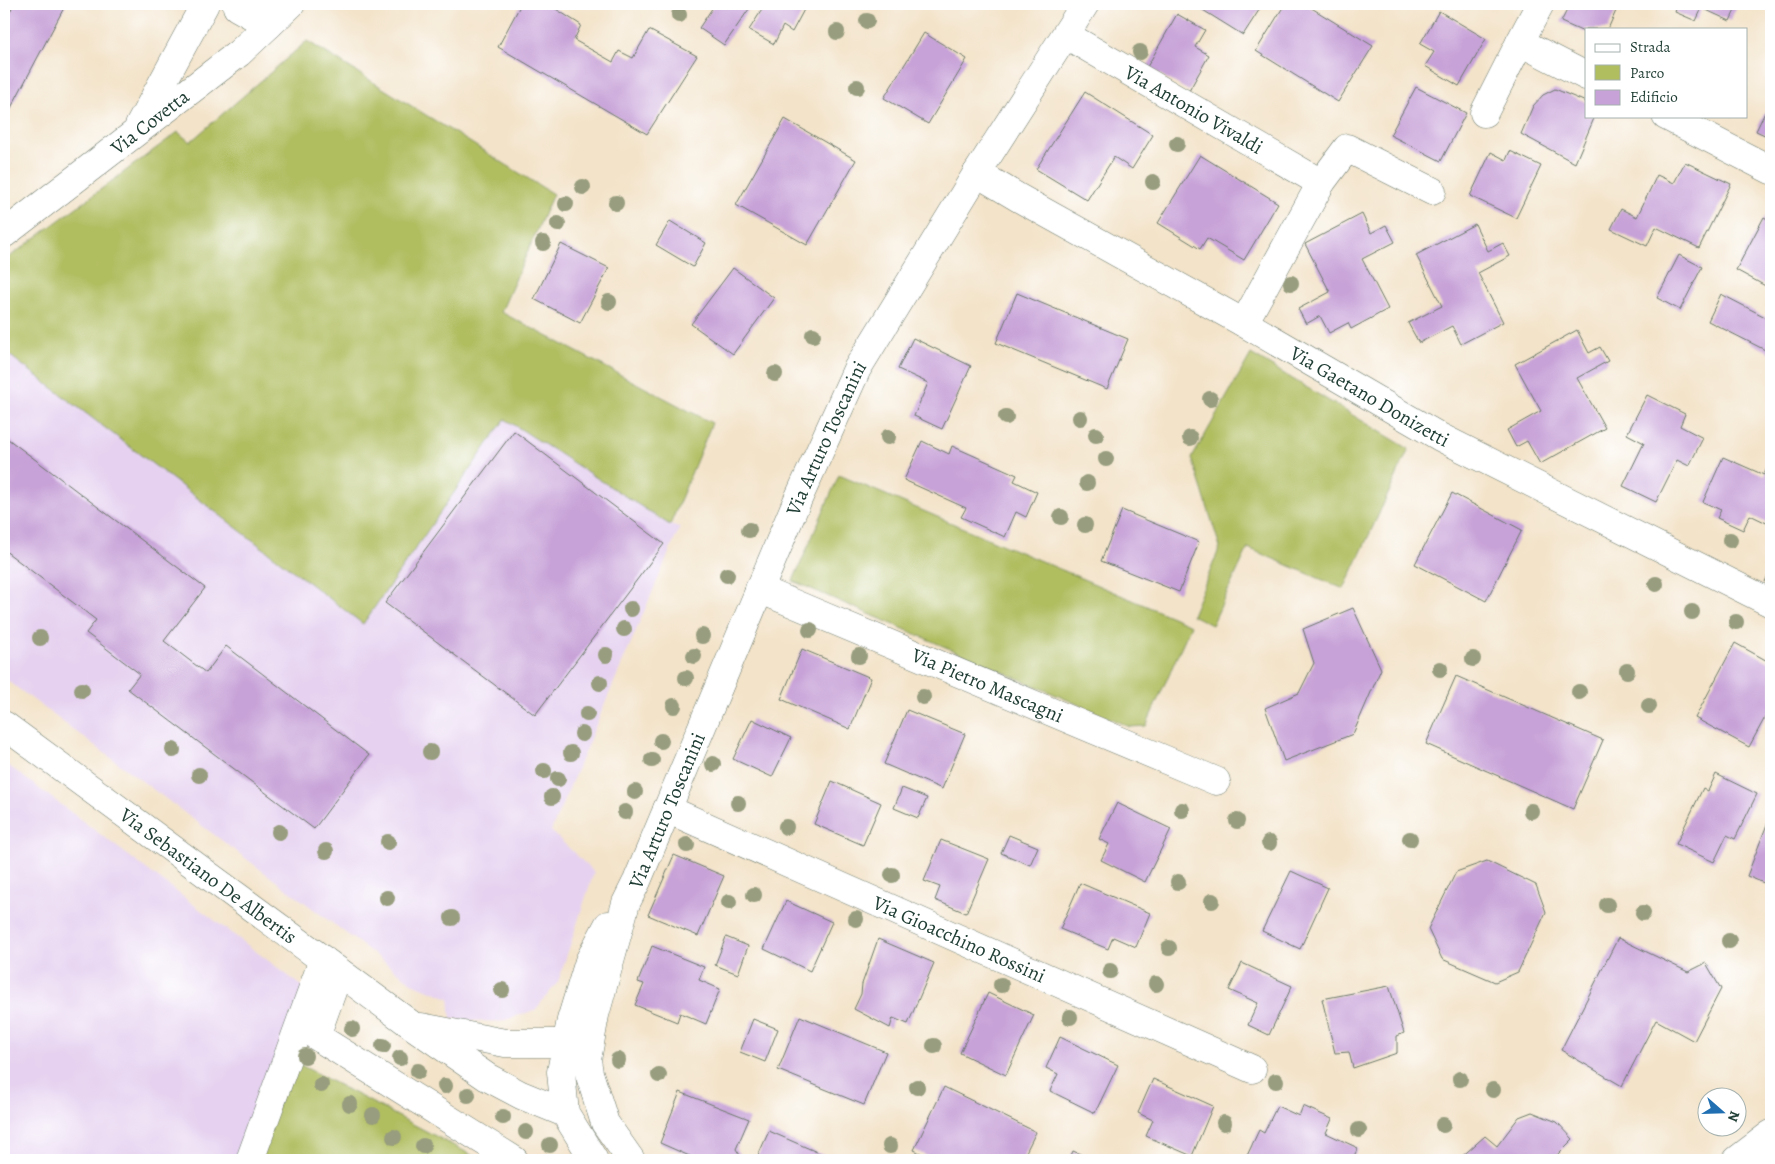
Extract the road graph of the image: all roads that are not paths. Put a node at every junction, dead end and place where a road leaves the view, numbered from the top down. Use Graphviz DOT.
graph roads {
  1 [pos="205,4"];
  2 [pos="290,4"];
  3 [pos="1085,4"];
  4 [pos="1540,4"];
  5 [pos="235,5"];
  6 [pos="269,25"];
  7 [pos="1066,35"];
  8 [pos="1520,42"];
  9 [pos="1585,75"];
  10 [pos="1484,113"];
  11 [pos="1670,118"];
  12 [pos="134,134"];
  13 [pos="1771,170"];
  14 [pos="977,173"];
  15 [pos="1321,183"];
  16 [pos="1432,191"];
  17 [pos="4,234"];
  18 [pos="1244,323"];
  19 [pos="759,589"];
  20 [pos="1771,603"];
  21 [pos="4,725"];
  22 [pos="1216,781"];
  23 [pos="666,810"];
  24 [pos="331,966"];
  25 [pos="412,1026"];
  26 [pos="581,1048"];
  27 [pos="1252,1069"];
  28 [pos="561,1072"];
  29 [pos="521,1094"];
  30 [pos="565,1113"];
  31 [pos="1771,1134"];
  32 [pos="250,1160"];
  33 [pos="514,1160"];
  34 [pos="594,1160"];
  35 [pos="631,1160"];
  36 [pos="1737,1160"];
  1 -- 12 [label="street"];
  2 -- 6 [label="street, Via Covetta"];
  3 -- 7 [label="street, Via Arturo Toscanini"];
  4 -- 8 [label="street"];
  5 -- 6 [label="street"];
  6 -- 12 [label="street, Via Covetta"];
  7 -- 14 [label="street, Via Arturo Toscanini"];
  7 -- 15 [label="street, Via Antonio Vivaldi"];
  8 -- 9 [label="street"];
  8 -- 10 [label="street"];
  11 -- 13 [label="street"];
  12 -- 17 [label="street, Via Covetta"];
  14 -- 18 [label="street, Via Gaetano Donizetti"];
  14 -- 19 [label="street, Via Arturo Toscanini"];
  15 -- 16 [label="street"];
  15 -- 18 [label="street"];
  18 -- 20 [label="street, Via Gaetano Donizetti"];
  19 -- 22 [label="street, Via Pietro Mascagni"];
  19 -- 23 [label="street, Via Arturo Toscanini"];
  21 -- 24 [label="street, Via Sebastiano De Albertis"];
  23 -- 26 [label="street, Via Arturo Toscanini"];
  23 -- 27 [label="street, Via Gioacchino Rossini"];
  24 -- 25 [label="street, Via Sebastiano De Albertis"];
  24 -- 32 [label="street"];
  24 -- 33 [label="street"];
  25 -- 26 [label="street, Via Sebastiano De Albertis"];
  25 -- 29 [label="street, Via Sebastiano De Albertis"];
  26 -- 28 [label="street"];
  26 -- 35 [label="street"];
  28 -- 29 [label="street"];
  28 -- 30 [label="street"];
  29 -- 30 [label="street, Via Sebastiano De Albertis"];
  30 -- 34 [label="street"];
  31 -- 36 [label="street"];
}
